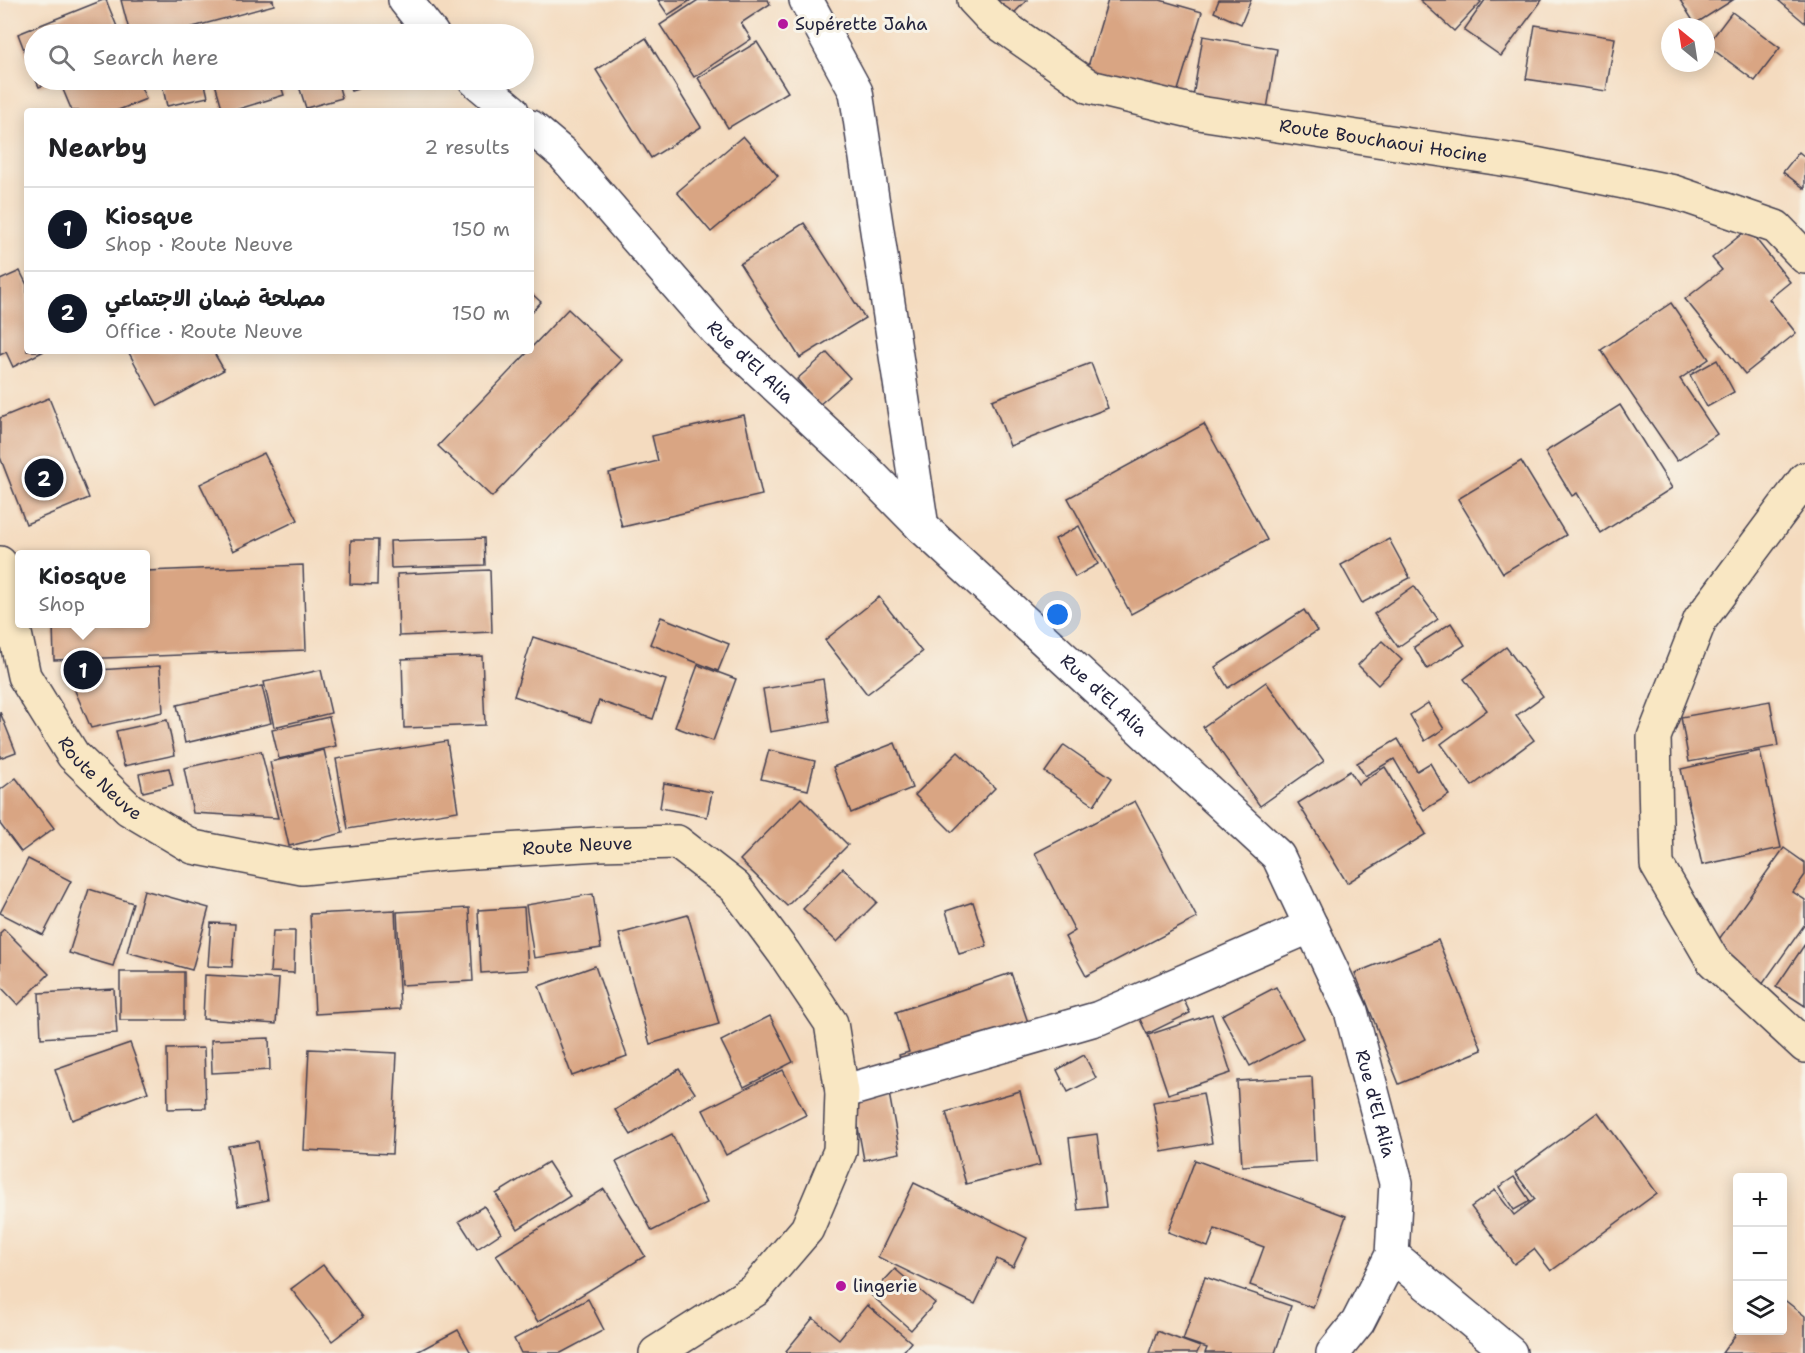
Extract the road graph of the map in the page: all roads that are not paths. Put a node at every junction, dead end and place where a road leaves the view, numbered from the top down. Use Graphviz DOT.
graph roads {
  1 [pos="405,0"];
  2 [pos="806,0"];
  3 [pos="974,0"];
  4 [pos="424,24"];
  5 [pos="487,90"];
  6 [pos="508,108"];
  7 [pos="534,130"];
  8 [pos="1805,257"];
  9 [pos="1805,479"];
  10 [pos="922,527"];
  11 [pos="0,563"];
  12 [pos="1311,926"];
  13 [pos="1805,1046"];
  14 [pos="842,1092"];
  15 [pos="1392,1255"];
  16 [pos="656,1353"];
  17 [pos="1333,1353"];
  18 [pos="1510,1353"];
  1 -- 4 [label="street"];
  2 -- 10 [label="street"];
  3 -- 8 [label="street, Route Bouchaoui Hocine"];
  5 -- 6 [label="street"];
  7 -- 10 [label="street, Rue d'El Alia"];
  9 -- 13 [label="street"];
  10 -- 12 [label="street, Rue d'El Alia"];
  11 -- 14 [label="street, Route Neuve"];
  12 -- 14 [label="street"];
  12 -- 15 [label="street, Rue d'El Alia"];
  14 -- 16 [label="street, Route Neuve"];
  15 -- 17 [label="street, Rue d'El Alia"];
  15 -- 18 [label="street"];
}
